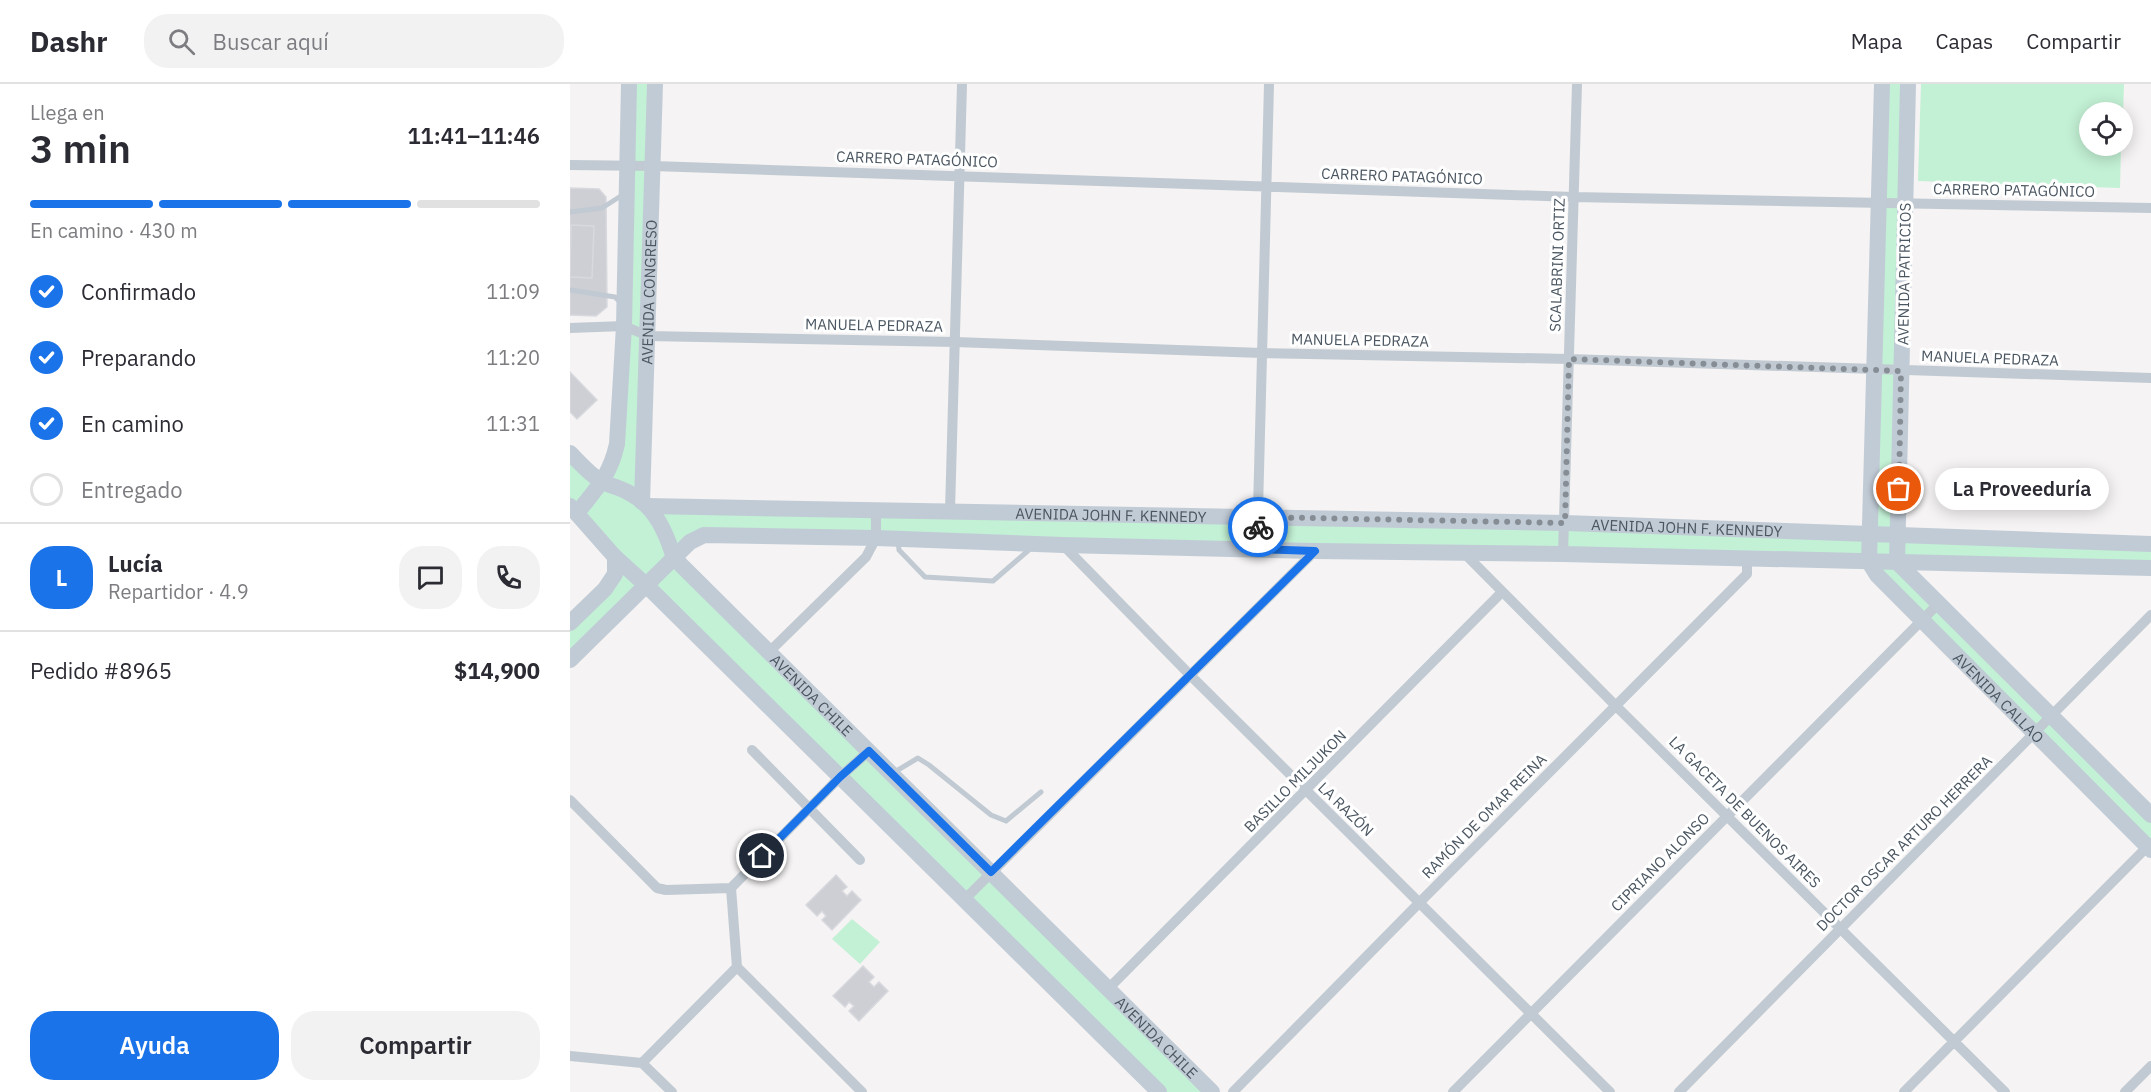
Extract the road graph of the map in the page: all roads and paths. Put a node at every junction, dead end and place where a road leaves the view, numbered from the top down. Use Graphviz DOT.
graph roads {
  1 [pos="629,84"];
  2 [pos="655,84"];
  3 [pos="962,84"];
  4 [pos="1269,84"];
  5 [pos="1577,84"];
  6 [pos="1882,84"];
  7 [pos="1908,84"];
  8 [pos="570,165"];
  9 [pos="627,165"];
  10 [pos="653,166"];
  11 [pos="959,176"];
  12 [pos="1266,187"];
  13 [pos="626,190"];
  14 [pos="1574,197"];
  15 [pos="1879,202"];
  16 [pos="1905,203"];
  17 [pos="2151,208"];
  18 [pos="570,212"];
  19 [pos="570,290"];
  20 [pos="625,318"];
  21 [pos="570,328"];
  22 [pos="648,336"];
  23 [pos="954,342"];
  24 [pos="1262,353"];
  25 [pos="1569,359"];
  26 [pos="1875,369"];
  27 [pos="1901,371"];
  28 [pos="2151,378"];
  29 [pos="570,453"];
  30 [pos="602,482"];
  31 [pos="644,504"];
  32 [pos="573,510"];
  33 [pos="876,511"];
  34 [pos="950,511"];
  35 [pos="1258,517"];
  36 [pos="1565,523"];
  37 [pos="1870,535"];
  38 [pos="1898,536"];
  39 [pos="876,538"];
  40 [pos="898,538"];
  41 [pos="1036,544"];
  42 [pos="2151,544"];
  43 [pos="1063,545"];
  44 [pos="1257,549"];
  45 [pos="1315,551"];
  46 [pos="1464,553"];
  47 [pos="1563,554"];
  48 [pos="615,557"];
  49 [pos="674,558"];
  50 [pos="1747,559"];
  51 [pos="1869,562"];
  52 [pos="1897,562"];
  53 [pos="2151,568"];
  54 [pos="647,586"];
  55 [pos="1502,592"];
  56 [pos="1939,603"];
  57 [pos="2151,615"];
  58 [pos="1922,621"];
  59 [pos="570,624"];
  60 [pos="769,652"];
  61 [pos="570,660"];
  62 [pos="1190,675"];
  63 [pos="1615,705"];
  64 [pos="2052,715"];
  65 [pos="2034,733"];
  66 [pos="752,750"];
  67 [pos="869,751"];
  68 [pos="892,774"];
  69 [pos="840,777"];
  70 [pos="1306,791"];
  71 [pos="1041,792"];
  72 [pos="570,800"];
  73 [pos="809,808"];
  74 [pos="2151,815"];
  75 [pos="1728,816"];
  76 [pos="2150,846"];
  77 [pos="860,860"];
  78 [pos="991,872"];
  79 [pos="731,888"];
  80 [pos="964,899"];
  81 [pos="1420,902"];
  82 [pos="1840,928"];
  83 [pos="736,967"];
  84 [pos="1108,989"];
  85 [pos="1531,1013"];
  86 [pos="1954,1041"];
  87 [pos="570,1056"];
  88 [pos="642,1063"];
  89 [pos="2151,1066"];
  90 [pos="672,1092"];
  91 [pos="862,1092"];
  92 [pos="1159,1092"];
  93 [pos="1212,1092"];
  94 [pos="1233,1092"];
  95 [pos="1453,1092"];
  96 [pos="1610,1092"];
  97 [pos="1679,1092"];
  98 [pos="1904,1092"];
  99 [pos="2005,1092"];
  100 [pos="2125,1092"];
  1 -- 9 [label="main road, AVENIDA CONGRESO"];
  2 -- 10 [label="main road, AVENIDA CONGRESO"];
  3 -- 11 [label="street"];
  4 -- 12 [label="street"];
  5 -- 14 [label="street, SCALABRINI ORTIZ"];
  6 -- 15 [label="main road, AVENIDA PATRICIOS"];
  7 -- 16 [label="main road, AVENIDA PATRICIOS"];
  8 -- 9 [label="street"];
  9 -- 10 [label="street, CARRERO PATAGÓNICO"];
  9 -- 13 [label="main road, AVENIDA CONGRESO"];
  10 -- 11 [label="street, CARRERO PATAGÓNICO"];
  10 -- 22 [label="main road, AVENIDA CONGRESO"];
  11 -- 12 [label="street, CARRERO PATAGÓNICO"];
  11 -- 23 [label="street"];
  12 -- 14 [label="street, CARRERO PATAGÓNICO"];
  12 -- 24 [label="street"];
  13 -- 18 [label="lane"];
  13 -- 20 [label="main road, AVENIDA CONGRESO"];
  14 -- 15 [label="street, CARRERO PATAGÓNICO"];
  14 -- 25 [label="street, SCALABRINI ORTIZ"];
  15 -- 16 [label="street, CARRERO PATAGÓNICO"];
  15 -- 26 [label="main road, AVENIDA PATRICIOS"];
  16 -- 17 [label="street, CARRERO PATAGÓNICO"];
  16 -- 27 [label="main road, AVENIDA PATRICIOS"];
  19 -- 20 [label="lane"];
  20 -- 21 [label="street, MANUELA PEDRAZA"];
  20 -- 22 [label="street, MANUELA PEDRAZA"];
  20 -- 30 [label="main road, AVENIDA CONGRESO"];
  22 -- 23 [label="street, MANUELA PEDRAZA"];
  22 -- 31 [label="main road, AVENIDA CONGRESO"];
  23 -- 24 [label="street, MANUELA PEDRAZA"];
  23 -- 34 [label="street"];
  24 -- 25 [label="street, MANUELA PEDRAZA"];
  24 -- 35 [label="street"];
  25 -- 26 [label="street, MANUELA PEDRAZA"];
  25 -- 36 [label="street, SCALABRINI ORTIZ"];
  26 -- 27 [label="street, MANUELA PEDRAZA"];
  26 -- 37 [label="main road, AVENIDA PATRICIOS"];
  27 -- 28 [label="street, MANUELA PEDRAZA"];
  27 -- 38 [label="main road, AVENIDA PATRICIOS"];
  29 -- 30 [label="main road, AVENIDA CHILE"];
  30 -- 31 [label="main road, AVENIDA CHILE"];
  30 -- 32 [label="main road, AVENIDA CONGRESO"];
  31 -- 33 [label="main road, AVENIDA JOHN F. KENNEDY"];
  31 -- 49 [label="main road, AVENIDA CHILE"];
  32 -- 48 [label="main road"];
  33 -- 34 [label="main road, AVENIDA JOHN F. KENNEDY"];
  33 -- 39 [label="street"];
  34 -- 35 [label="main road, AVENIDA JOHN F. KENNEDY"];
  35 -- 36 [label="main road, AVENIDA JOHN F. KENNEDY"];
  35 -- 44 [label="street"];
  36 -- 37 [label="main road, AVENIDA JOHN F. KENNEDY"];
  36 -- 47 [label="street, SCALABRINI ORTIZ"];
  37 -- 38 [label="main road, AVENIDA JOHN F. KENNEDY"];
  37 -- 51 [label="main road"];
  38 -- 42 [label="main road, AVENIDA JOHN F. KENNEDY"];
  38 -- 52 [label="main road"];
  39 -- 40 [label="main road, AVENIDA JOHN F. KENNEDY"];
  39 -- 49 [label="main road, AVENIDA JOHN F. KENNEDY"];
  39 -- 60 [label="street"];
  40 -- 41 [label="main road, AVENIDA JOHN F. KENNEDY"];
  40 -- 41 [label="lane"];
  41 -- 43 [label="main road, AVENIDA JOHN F. KENNEDY"];
  43 -- 44 [label="main road, AVENIDA JOHN F. KENNEDY"];
  43 -- 62 [label="street, LA RAZÓN"];
  44 -- 45 [label="main road, AVENIDA JOHN F. KENNEDY"];
  45 -- 46 [label="main road, AVENIDA JOHN F. KENNEDY"];
  45 -- 62 [label="street"];
  46 -- 47 [label="main road, AVENIDA JOHN F. KENNEDY"];
  46 -- 55 [label="street, LA GACETA DE BUENOS AIRES"];
  47 -- 50 [label="main road, AVENIDA JOHN F. KENNEDY"];
  48 -- 54 [label="main road"];
  48 -- 59 [label="main road"];
  49 -- 54 [label="main road, AVENIDA JOHN F. KENNEDY"];
  49 -- 60 [label="main road, AVENIDA CHILE"];
  50 -- 51 [label="main road, AVENIDA JOHN F. KENNEDY"];
  50 -- 63 [label="street, RAMÓN DE OMAR REINA"];
  51 -- 52 [label="main road, AVENIDA JOHN F. KENNEDY"];
  51 -- 58 [label="main road, AVENIDA CALLAO"];
  52 -- 53 [label="main road, AVENIDA JOHN F. KENNEDY"];
  52 -- 56 [label="main road, AVENIDA CALLAO"];
  54 -- 61 [label="main road, AVENIDA JOHN F. KENNEDY"];
  54 -- 69 [label="main road"];
  55 -- 63 [label="street, LA GACETA DE BUENOS AIRES"];
  55 -- 70 [label="street, BASILLO MILJUKON"];
  56 -- 58 [label="street, CIPRIANO ALONSO"];
  56 -- 64 [label="main road, AVENIDA CALLAO"];
  57 -- 64 [label="street, DOCTOR OSCAR ARTURO HERRERA"];
  58 -- 65 [label="main road, AVENIDA CALLAO"];
  58 -- 75 [label="street, CIPRIANO ALONSO"];
  60 -- 67 [label="main road, AVENIDA CHILE"];
  62 -- 70 [label="street, LA RAZÓN"];
  62 -- 78 [label="street"];
  63 -- 75 [label="street, LA GACETA DE BUENOS AIRES"];
  63 -- 81 [label="street, RAMÓN DE OMAR REINA"];
  64 -- 65 [label="street, DOCTOR OSCAR ARTURO HERRERA"];
  64 -- 74 [label="main road, AVENIDA CALLAO"];
  65 -- 76 [label="main road, AVENIDA CALLAO"];
  65 -- 82 [label="street, DOCTOR OSCAR ARTURO HERRERA"];
  66 -- 73 [label="street"];
  67 -- 68 [label="main road, AVENIDA CHILE"];
  67 -- 69 [label="street"];
  68 -- 71 [label="lane"];
  68 -- 78 [label="main road, AVENIDA CHILE"];
  69 -- 73 [label="street"];
  69 -- 80 [label="main road"];
  70 -- 81 [label="street, LA RAZÓN"];
  70 -- 84 [label="street, BASILLO MILJUKON"];
  72 -- 79 [label="street"];
  73 -- 77 [label="street"];
  73 -- 79 [label="street"];
  75 -- 82 [label="street, LA GACETA DE BUENOS AIRES"];
  75 -- 85 [label="street, CIPRIANO ALONSO"];
  76 -- 86 [label="street"];
  78 -- 80 [label="street"];
  78 -- 84 [label="main road, AVENIDA CHILE"];
  79 -- 83 [label="street"];
  80 -- 92 [label="main road"];
  81 -- 85 [label="street, LA RAZÓN"];
  81 -- 94 [label="street, RAMÓN DE OMAR REINA"];
  82 -- 86 [label="street, LA GACETA DE BUENOS AIRES"];
  82 -- 97 [label="street, DOCTOR OSCAR ARTURO HERRERA"];
  83 -- 88 [label="street"];
  83 -- 91 [label="street"];
  84 -- 93 [label="main road, AVENIDA CHILE"];
  85 -- 95 [label="street, CIPRIANO ALONSO"];
  85 -- 96 [label="street, LA RAZÓN"];
  86 -- 98 [label="street"];
  86 -- 99 [label="street, LA GACETA DE BUENOS AIRES"];
  87 -- 88 [label="street"];
  88 -- 90 [label="street"];
  89 -- 100 [label="street"];
}
